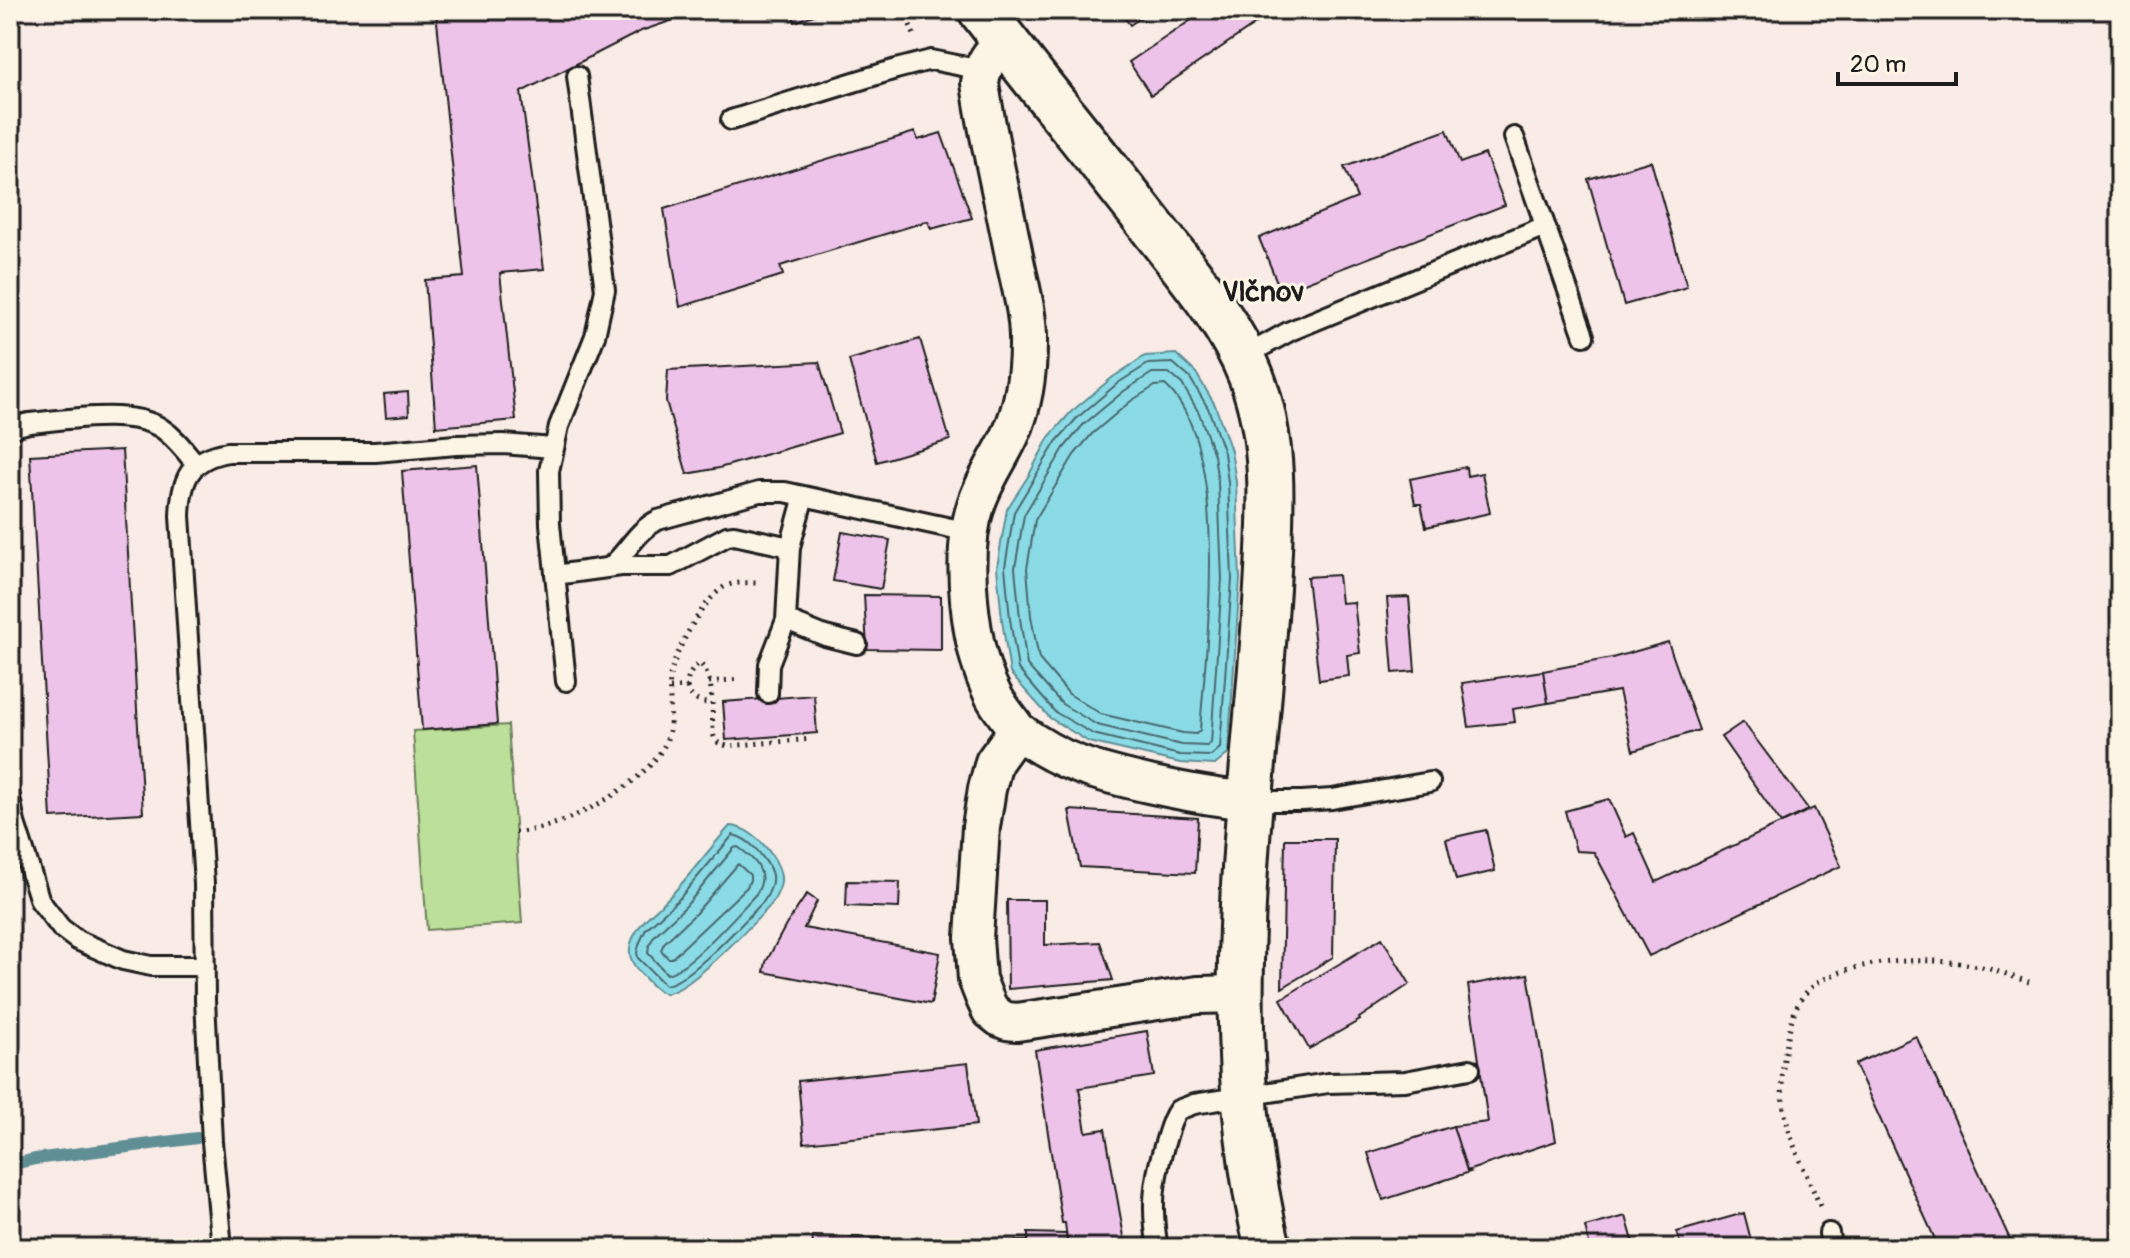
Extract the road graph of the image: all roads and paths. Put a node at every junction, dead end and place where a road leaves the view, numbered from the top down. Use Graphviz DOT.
graph roads {
  1 [pos="989,40"];
  2 [pos="577,76"];
  3 [pos="731,120"];
  4 [pos="1514,137"];
  5 [pos="1545,226"];
  6 [pos="1584,336"];
  7 [pos="1243,358"];
  8 [pos="10,431"];
  9 [pos="553,448"];
  10 [pos="196,464"];
  11 [pos="804,496"];
  12 [pos="709,506"];
  13 [pos="969,532"];
  14 [pos="718,541"];
  15 [pos="790,547"];
  16 [pos="610,567"];
  17 [pos="555,575"];
  18 [pos="788,583"];
  19 [pos="786,620"];
  20 [pos="857,644"];
  21 [pos="566,681"];
  22 [pos="687,687"];
  23 [pos="670,688"];
  24 [pos="768,693"];
  25 [pos="711,703"];
  26 [pos="1017,730"];
  27 [pos="812,739"];
  28 [pos="1430,782"];
  29 [pos="10,797"];
  30 [pos="1250,801"];
  31 [pos="515,832"];
  32 [pos="205,966"];
  33 [pos="2029,982"];
  34 [pos="1239,994"];
  35 [pos="1470,1069"];
  36 [pos="1243,1097"];
  37 [pos="1830,1240"];
  38 [pos="222,1248"];
  39 [pos="1158,1248"];
  40 [pos="1268,1248"];
  1 -- 3 [label="lane"];
  1 -- 7 [label="street"];
  1 -- 13 [label="street"];
  2 -- 9 [label="lane"];
  4 -- 5 [label="lane"];
  5 -- 6 [label="lane"];
  5 -- 7 [label="lane"];
  7 -- 30 [label="street"];
  8 -- 10 [label="lane"];
  9 -- 10 [label="lane"];
  9 -- 17 [label="lane"];
  10 -- 32 [label="lane"];
  11 -- 12 [label="lane"];
  11 -- 13 [label="lane"];
  11 -- 15 [label="lane"];
  12 -- 14 [label="lane"];
  12 -- 16 [label="lane"];
  13 -- 26 [label="street"];
  14 -- 15 [label="lane"];
  14 -- 16 [label="lane"];
  15 -- 18 [label="lane"];
  16 -- 17 [label="lane"];
  17 -- 21 [label="lane"];
  18 -- 19 [label="lane"];
  18 -- 23 [label="path"];
  19 -- 20 [label="lane"];
  19 -- 24 [label="lane"];
  22 -- 23 [label="path"];
  22 -- 25 [label="path"];
  22 -- 25 [label="path"];
  23 -- 31 [label="path"];
  25 -- 27 [label="path"];
  26 -- 30 [label="street"];
  26 -- 34 [label="street"];
  28 -- 30 [label="lane"];
  29 -- 32 [label="lane"];
  30 -- 34 [label="street"];
  32 -- 38 [label="lane"];
  33 -- 37 [label="path"];
  34 -- 36 [label="street"];
  35 -- 36 [label="lane"];
  36 -- 39 [label="lane"];
  36 -- 40 [label="street"];
}
